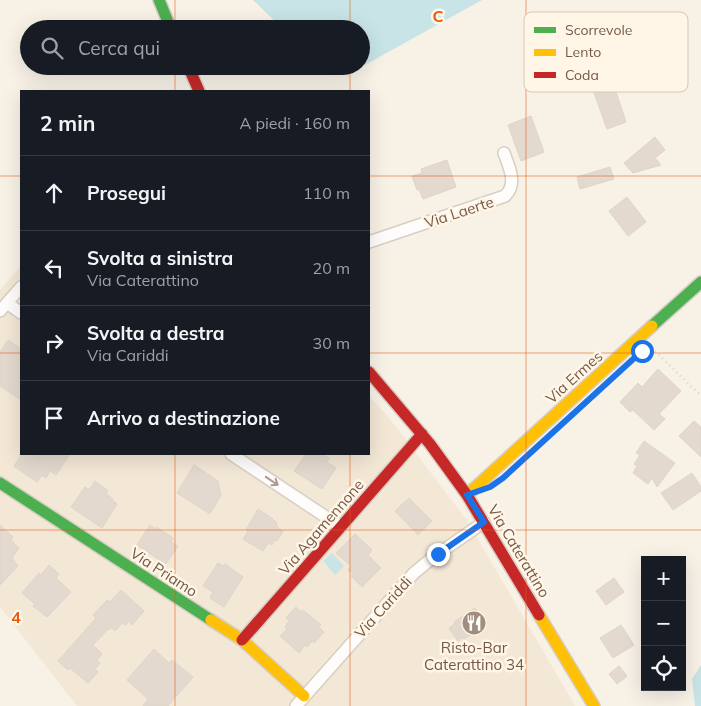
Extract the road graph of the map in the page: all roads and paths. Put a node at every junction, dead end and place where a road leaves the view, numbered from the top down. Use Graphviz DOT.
graph roads {
  1 [pos="159,0"];
  2 [pos="167,20"];
  3 [pos="191,75"];
  4 [pos="196,90"];
  5 [pos="504,153"];
  6 [pos="370,242"];
  7 [pos="701,282"];
  8 [pos="20,288"];
  9 [pos="3,307"];
  10 [pos="20,313"];
  11 [pos="648,349"];
  12 [pos="370,373"];
  13 [pos="700,395"];
  14 [pos="422,434"];
  15 [pos="233,455"];
  16 [pos="0,483"];
  17 [pos="467,495"];
  18 [pos="484,522"];
  19 [pos="341,527"];
  20 [pos="242,640"];
  21 [pos="304,696"];
  22 [pos="296,706"];
  23 [pos="594,706"];
  1 -- 2 [label="street"];
  3 -- 4 [label="street"];
  5 -- 6 [label="street, Via Laerte"];
  7 -- 17 [label="street, Via Ermes"];
  8 -- 9 [label="street"];
  9 -- 10 [label="street"];
  11 -- 13 [label="path"];
  12 -- 14 [label="street, Via Caterattino"];
  14 -- 17 [label="street, Via Caterattino"];
  14 -- 19 [label="street, Via Agamennone"];
  15 -- 19 [label="street, one-way"];
  16 -- 20 [label="street, Via Priamo"];
  17 -- 18 [label="street, Via Caterattino"];
  18 -- 21 [label="street, Via Cariddi"];
  18 -- 23 [label="street, Via Caterattino"];
  19 -- 20 [label="street, Via Agamennone"];
  20 -- 21 [label="street, Via Priamo"];
  21 -- 22 [label="street, Via Cariddi"];
}
